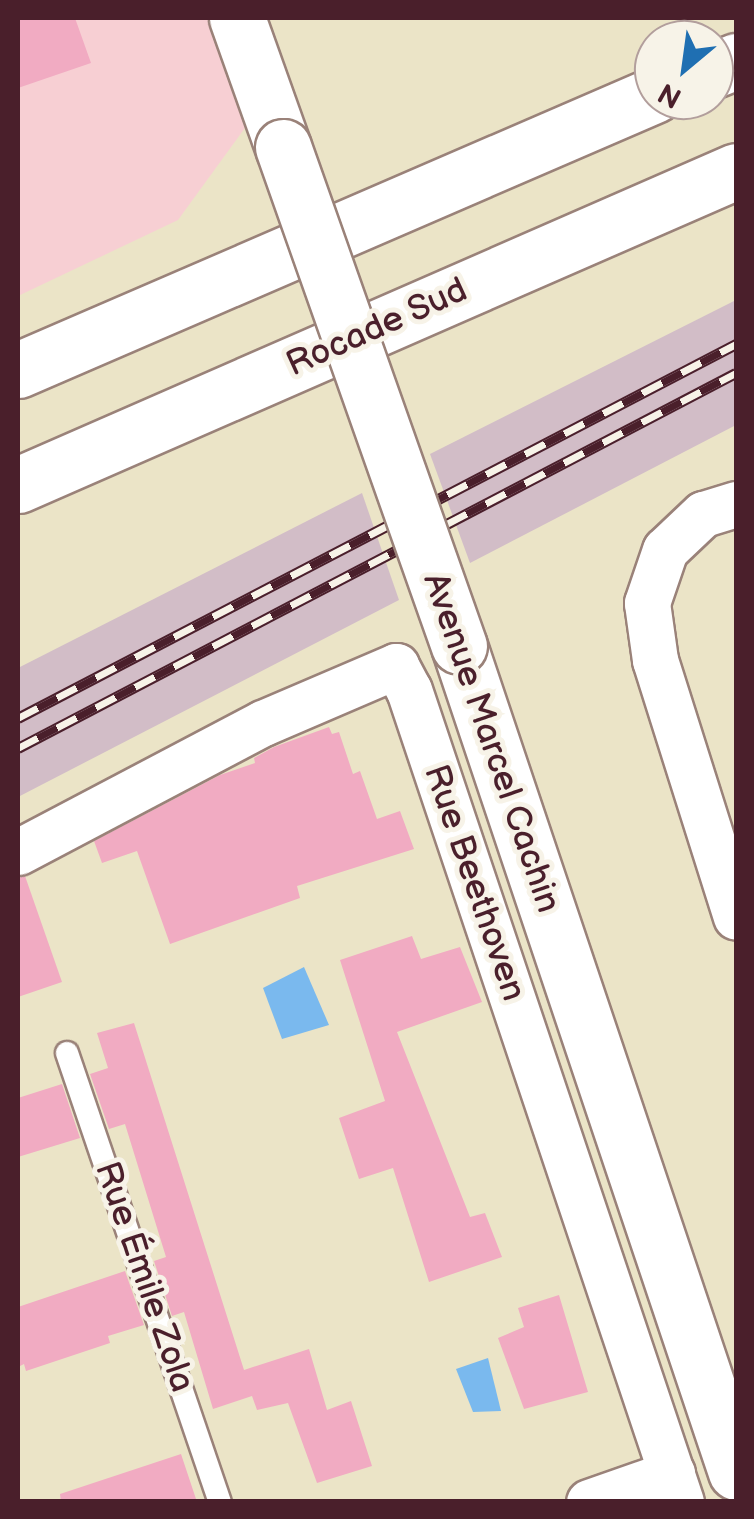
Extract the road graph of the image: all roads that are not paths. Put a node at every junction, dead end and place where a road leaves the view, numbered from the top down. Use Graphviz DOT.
graph roads {
  1 [pos="237,18"];
  2 [pos="634,104"];
  3 [pos="736,171"];
  4 [pos="18,370"];
  5 [pos="18,485"];
  6 [pos="736,504"];
  7 [pos="18,852"];
  8 [pos="736,917"];
  9 [pos="67,1053"];
  10 [pos="736,1472"];
  11 [pos="677,1488"];
  12 [pos="220,1502"];
  13 [pos="589,1502"];
  1 -- 10 [label="main road, Avenue Marcel Cachin, bridge"];
  2 -- 4 [label="main road"];
  3 -- 5 [label="main road, Rocade Sud"];
  6 -- 8 [label="street"];
  7 -- 11 [label="street, Rue Beethoven"];
  9 -- 12 [label="lane, Rue Émile Zola"];
  11 -- 13 [label="street"];
}
